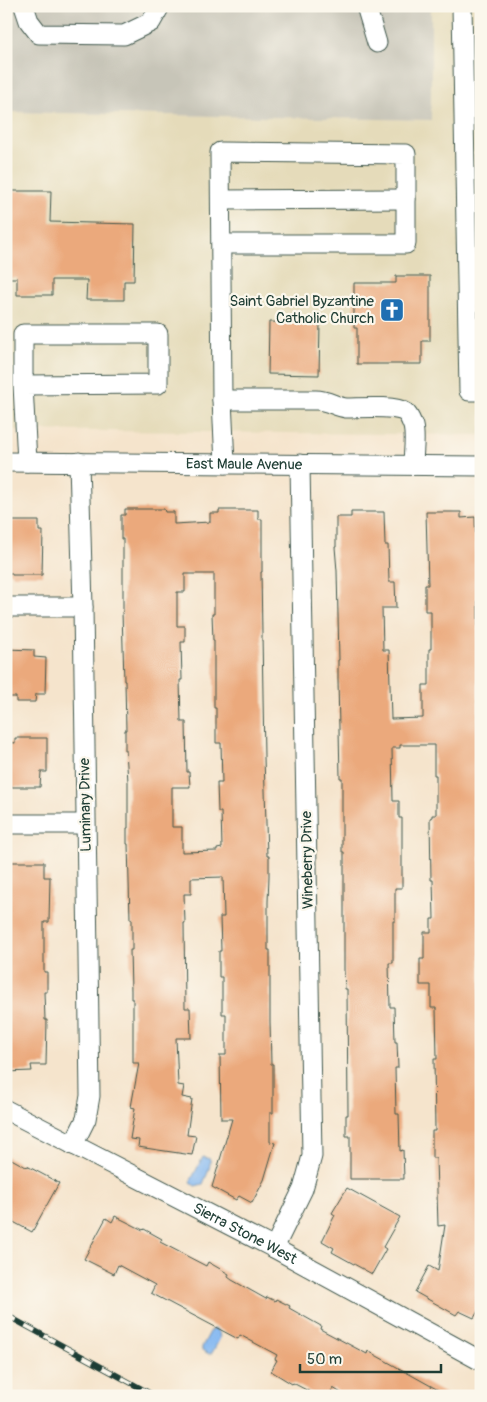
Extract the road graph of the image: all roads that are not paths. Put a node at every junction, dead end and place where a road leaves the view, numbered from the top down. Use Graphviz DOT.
graph roads {
  1 [pos="24,6"];
  2 [pos="160,6"];
  3 [pos="366,6"];
  4 [pos="462,6"];
  5 [pos="376,43"];
  6 [pos="406,199"];
  7 [pos="221,200"];
  8 [pos="221,244"];
  9 [pos="23,384"];
  10 [pos="481,391"];
  11 [pos="222,400"];
  12 [pos="6,462"];
  13 [pos="27,462"];
  14 [pos="79,462"];
  15 [pos="225,464"];
  16 [pos="300,464"];
  17 [pos="413,465"];
  18 [pos="481,466"];
  19 [pos="6,607"];
  20 [pos="83,607"];
  21 [pos="6,824"];
  22 [pos="85,824"];
  23 [pos="6,1110"];
  24 [pos="73,1145"];
  25 [pos="274,1248"];
  26 [pos="481,1361"];
  1 -- 2 [label="street"];
  3 -- 5 [label="street"];
  4 -- 10 [label="street"];
  6 -- 7 [label="street"];
  6 -- 7 [label="street"];
  6 -- 8 [label="street"];
  7 -- 8 [label="street"];
  8 -- 11 [label="street"];
  9 -- 9 [label="street"];
  9 -- 13 [label="street"];
  11 -- 15 [label="street"];
  11 -- 17 [label="street"];
  12 -- 13 [label="street, East Maule Avenue"];
  13 -- 14 [label="street, East Maule Avenue"];
  14 -- 15 [label="street, East Maule Avenue"];
  14 -- 20 [label="street, Luminary Drive"];
  15 -- 16 [label="street, East Maule Avenue"];
  16 -- 17 [label="street, East Maule Avenue"];
  16 -- 25 [label="street, Wineberry Drive"];
  17 -- 18 [label="street, East Maule Avenue"];
  19 -- 20 [label="street"];
  20 -- 22 [label="street, Luminary Drive"];
  21 -- 22 [label="street"];
  22 -- 24 [label="street, Luminary Drive"];
  23 -- 24 [label="street, Sierra Stone West"];
  24 -- 25 [label="street, Sierra Stone West"];
  25 -- 26 [label="street, Sierra Stone West"];
}
